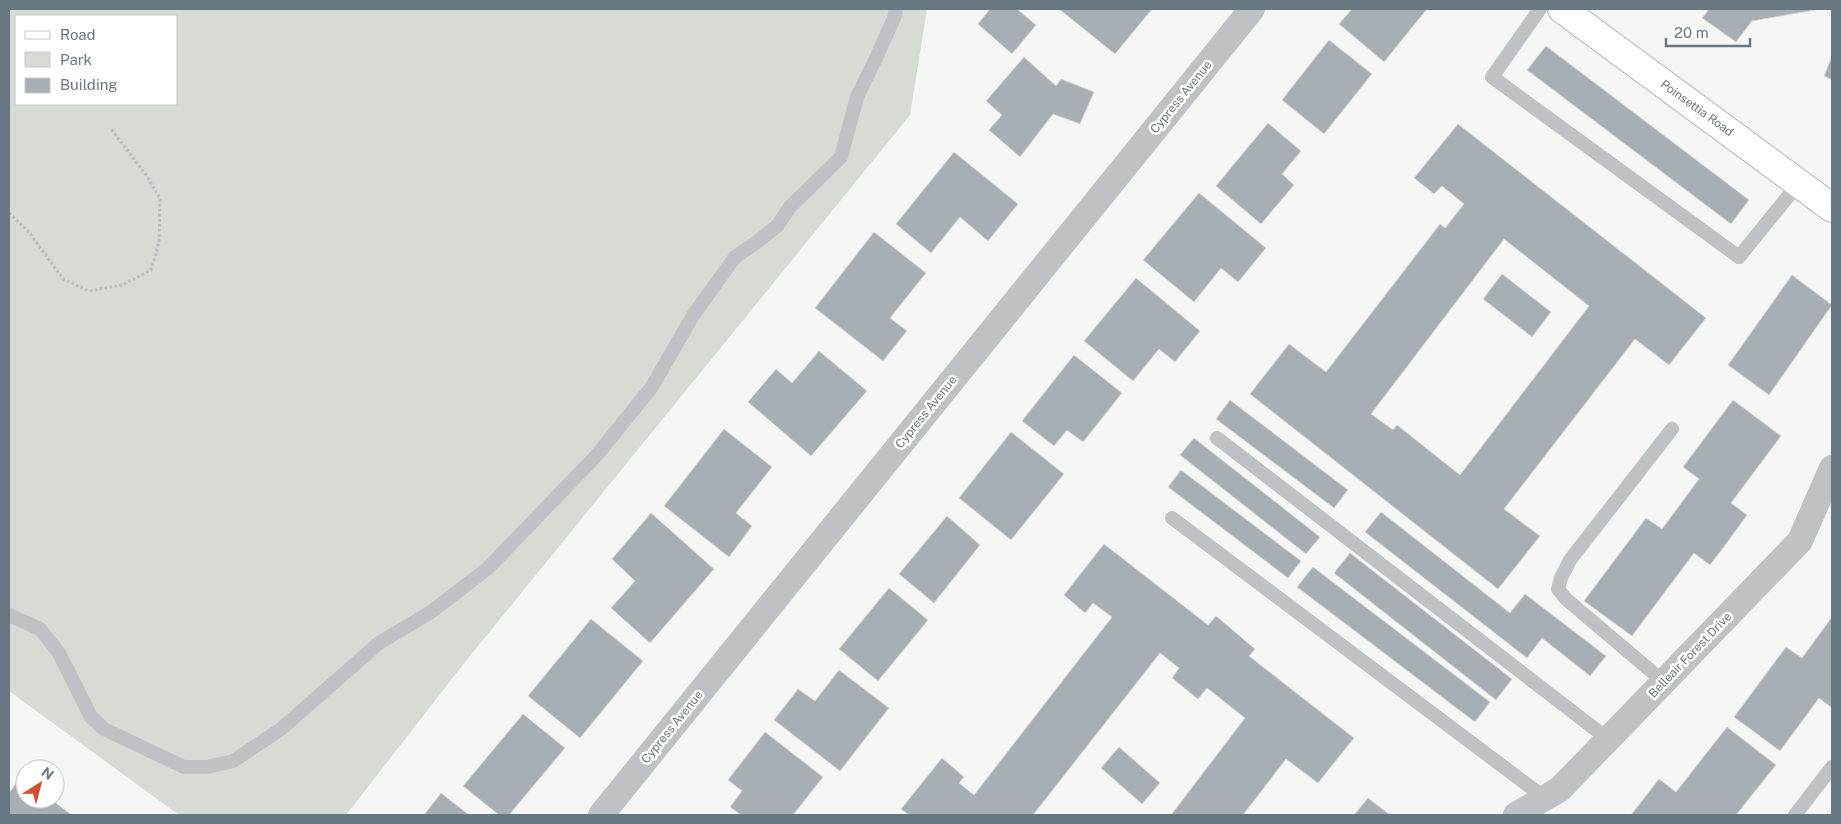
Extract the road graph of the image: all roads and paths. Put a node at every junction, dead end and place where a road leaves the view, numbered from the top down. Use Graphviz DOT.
graph roads {
  1 [pos="896,9"];
  2 [pos="1252,9"];
  3 [pos="1540,9"];
  4 [pos="1562,9"];
  5 [pos="111,129"];
  6 [pos="1799,183"];
  7 [pos="1832,208"];
  8 [pos="9,213"];
  9 [pos="1672,429"];
  10 [pos="1217,438"];
  11 [pos="1832,468"];
  12 [pos="1172,518"];
  13 [pos="9,615"];
  14 [pos="1664,682"];
  15 [pos="1608,739"];
  16 [pos="1832,767"];
  17 [pos="1544,798"];
  18 [pos="601,815"];
  19 [pos="1516,815"];
  20 [pos="1795,815"];
  1 -- 13 [label="lane"];
  2 -- 18 [label="street, Cypress Avenue"];
  3 -- 6 [label="lane"];
  4 -- 6 [label="street, Poinsettia Road"];
  5 -- 8 [label="path"];
  6 -- 7 [label="street, Poinsettia Road"];
  9 -- 14 [label="lane"];
  10 -- 15 [label="lane"];
  11 -- 14 [label="street, Belleair Forest Drive"];
  12 -- 17 [label="lane"];
  14 -- 15 [label="street, Belleair Forest Drive"];
  15 -- 17 [label="street, Belleair Forest Drive"];
  16 -- 20 [label="lane"];
  17 -- 19 [label="street, Belleair Forest Drive"];
}
